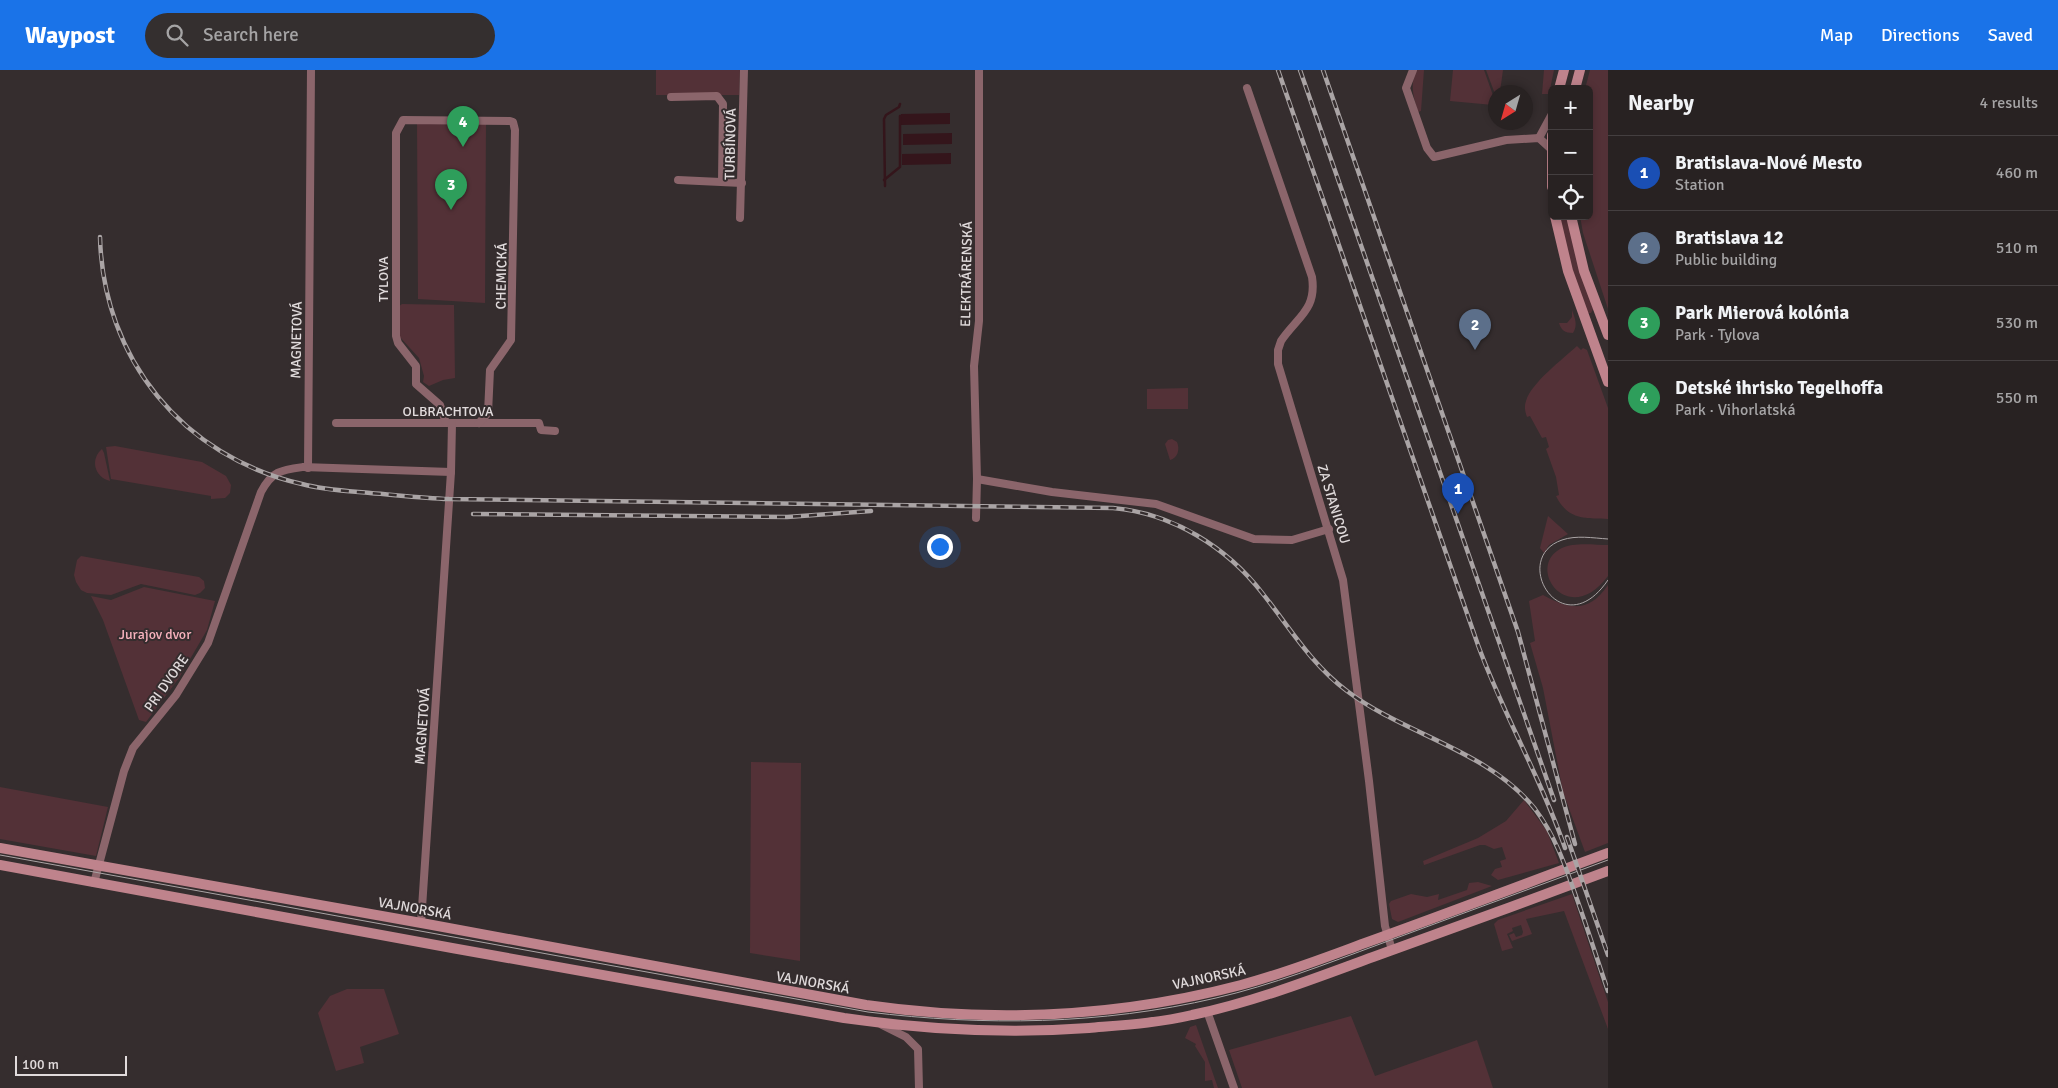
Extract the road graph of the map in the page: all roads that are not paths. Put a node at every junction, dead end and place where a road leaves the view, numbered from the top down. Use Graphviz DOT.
graph roads {
  1 [pos="311,70"];
  2 [pos="744,70"];
  3 [pos="979,70"];
  4 [pos="1413,70"];
  5 [pos="1564,70"];
  6 [pos="1580,70"];
  7 [pos="1560,85"];
  8 [pos="1576,85"];
  9 [pos="1247,88"];
  10 [pos="671,96"];
  11 [pos="403,120"];
  12 [pos="1548,121"];
  13 [pos="1539,138"];
  14 [pos="1548,146"];
  15 [pos="678,180"];
  16 [pos="722,181"];
  17 [pos="742,183"];
  18 [pos="740,218"];
  19 [pos="1556,220"];
  20 [pos="1572,220"];
  21 [pos="1608,335"];
  22 [pos="1608,382"];
  23 [pos="336,423"];
  24 [pos="449,423"];
  25 [pos="479,423"];
  26 [pos="555,431"];
  27 [pos="308,468"];
  28 [pos="451,472"];
  29 [pos="977,479"];
  30 [pos="976,518"];
  31 [pos="1329,529"];
  32 [pos="0,848"];
  33 [pos="1608,853"];
  34 [pos="0,865"];
  35 [pos="98,865"];
  36 [pos="1608,871"];
  37 [pos="94,883"];
  38 [pos="421,923"];
  39 [pos="1387,935"];
  40 [pos="1392,950"];
  41 [pos="1202,994"];
  42 [pos="1207,1011"];
  43 [pos="878,1023"];
  44 [pos="919,1088"];
  45 [pos="1234,1088"];
  1 -- 27 [label="street, MAGNETOVÁ"];
  2 -- 17 [label="street, TURBÍNOVÁ"];
  3 -- 29 [label="street, ELEKTRÁRENSKÁ"];
  4 -- 13 [label="street"];
  5 -- 7 [label="main road"];
  6 -- 8 [label="main road"];
  9 -- 31 [label="street, ZA STANICOU"];
  10 -- 16 [label="street"];
  11 -- 24 [label="street, TYLOVA"];
  11 -- 25 [label="street, CHEMICKÁ"];
  12 -- 13 [label="street"];
  13 -- 14 [label="street"];
  15 -- 16 [label="street"];
  16 -- 17 [label="street"];
  17 -- 18 [label="street, TURBÍNOVÁ"];
  19 -- 22 [label="main road"];
  20 -- 21 [label="main road"];
  23 -- 24 [label="street, OLBRACHTOVA"];
  24 -- 25 [label="street, OLBRACHTOVA"];
  24 -- 28 [label="street, MAGNETOVÁ"];
  25 -- 26 [label="street, OLBRACHTOVA"];
  27 -- 28 [label="street"];
  27 -- 35 [label="street, PRI DVORE"];
  28 -- 38 [label="street, MAGNETOVÁ"];
  29 -- 30 [label="street, ELEKTRÁRENSKÁ"];
  29 -- 31 [label="street"];
  31 -- 39 [label="street, ZA STANICOU"];
  32 -- 35 [label="main road, VAJNORSKÁ"];
  33 -- 39 [label="main road, VAJNORSKÁ"];
  34 -- 37 [label="main road"];
  35 -- 37 [label="street, PRI DVORE"];
  35 -- 38 [label="main road, VAJNORSKÁ"];
  36 -- 40 [label="main road"];
  37 -- 43 [label="main road"];
  38 -- 41 [label="main road, VAJNORSKÁ"];
  39 -- 40 [label="street, ZA STANICOU"];
  39 -- 41 [label="main road, VAJNORSKÁ"];
  40 -- 42 [label="main road"];
  41 -- 42 [label="main road"];
  42 -- 43 [label="main road"];
  42 -- 45 [label="street"];
  43 -- 44 [label="street"];
}
